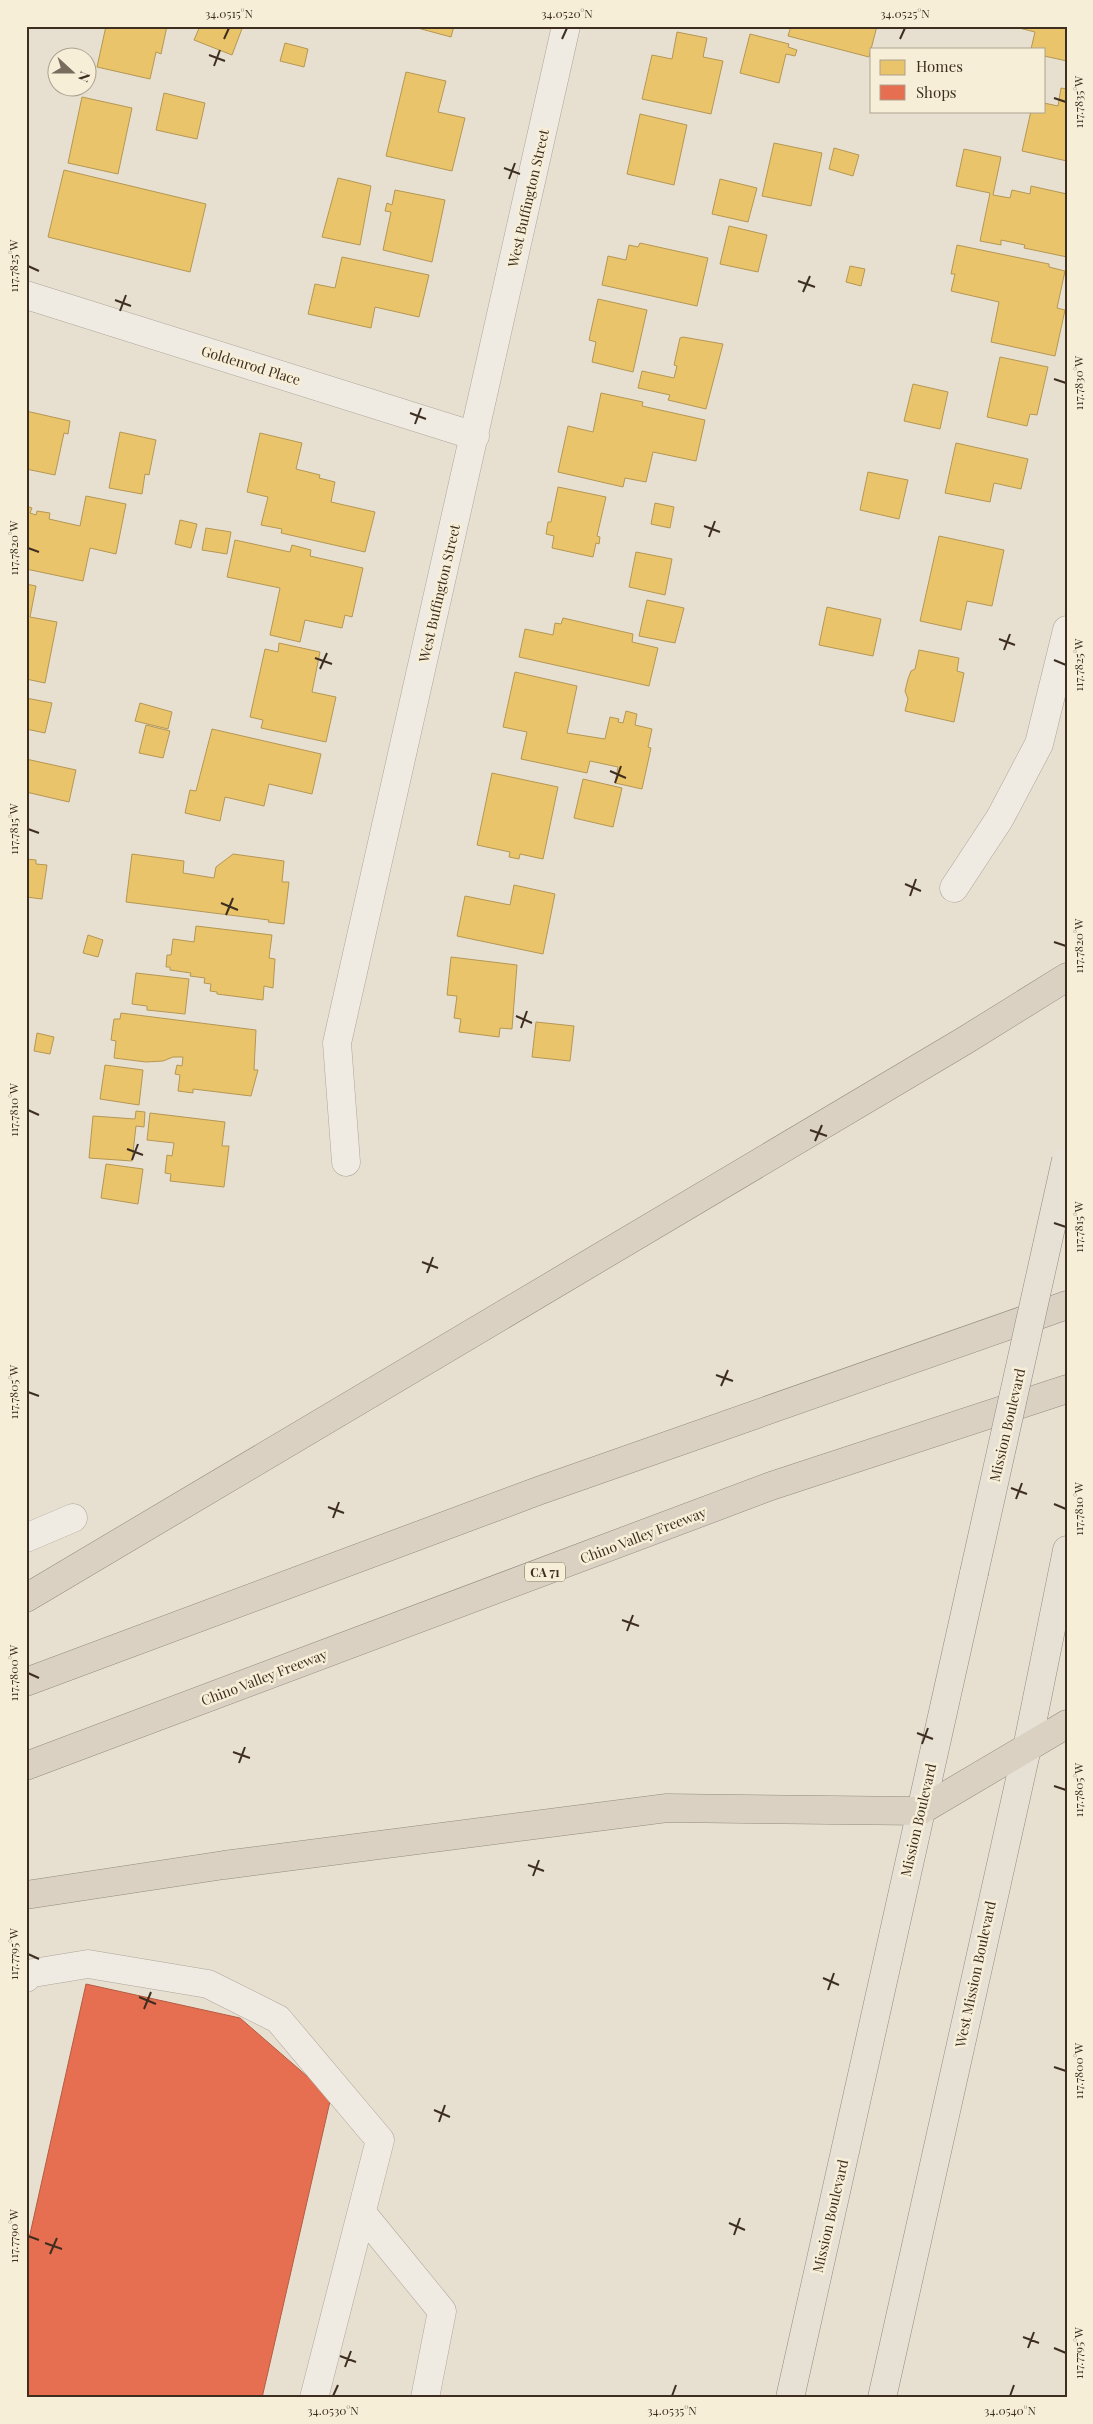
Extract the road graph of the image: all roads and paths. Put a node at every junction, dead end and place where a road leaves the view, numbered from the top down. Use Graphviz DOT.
graph roads {
  1 [pos="566,26"];
  2 [pos="26,295"];
  3 [pos="475,436"];
  4 [pos="1067,630"];
  5 [pos="954,888"];
  6 [pos="1067,977"];
  7 [pos="1066,1158"];
  8 [pos="346,1162"];
  9 [pos="1067,1305"];
  10 [pos="1067,1389"];
  11 [pos="73,1518"];
  12 [pos="26,1538"];
  13 [pos="1067,1550"];
  14 [pos="26,1598"];
  15 [pos="26,1682"];
  16 [pos="1067,1724"];
  17 [pos="1026,1748"];
  18 [pos="26,1766"];
  19 [pos="920,1811"];
  20 [pos="26,1895"];
  21 [pos="26,1978"];
  22 [pos="362,2213"];
  23 [pos="314,2398"];
  24 [pos="425,2398"];
  25 [pos="790,2398"];
  26 [pos="882,2398"];
  1 -- 3 [label="street, West Buffington Street"];
  2 -- 3 [label="street, Goldenrod Place"];
  3 -- 8 [label="street, West Buffington Street"];
  4 -- 5 [label="street"];
  6 -- 14 [label="highway"];
  7 -- 19 [label="main road, Mission Boulevard, bridge"];
  9 -- 15 [label="highway"];
  10 -- 18 [label="highway, Chino Valley Freeway / CA 71"];
  11 -- 12 [label="street"];
  13 -- 17 [label="main road, West Mission Boulevard"];
  16 -- 17 [label="highway"];
  17 -- 19 [label="highway"];
  17 -- 26 [label="main road, West Mission Boulevard"];
  19 -- 20 [label="highway"];
  19 -- 25 [label="main road, Mission Boulevard"];
  21 -- 22 [label="street"];
  22 -- 23 [label="street"];
  22 -- 24 [label="street"];
}
